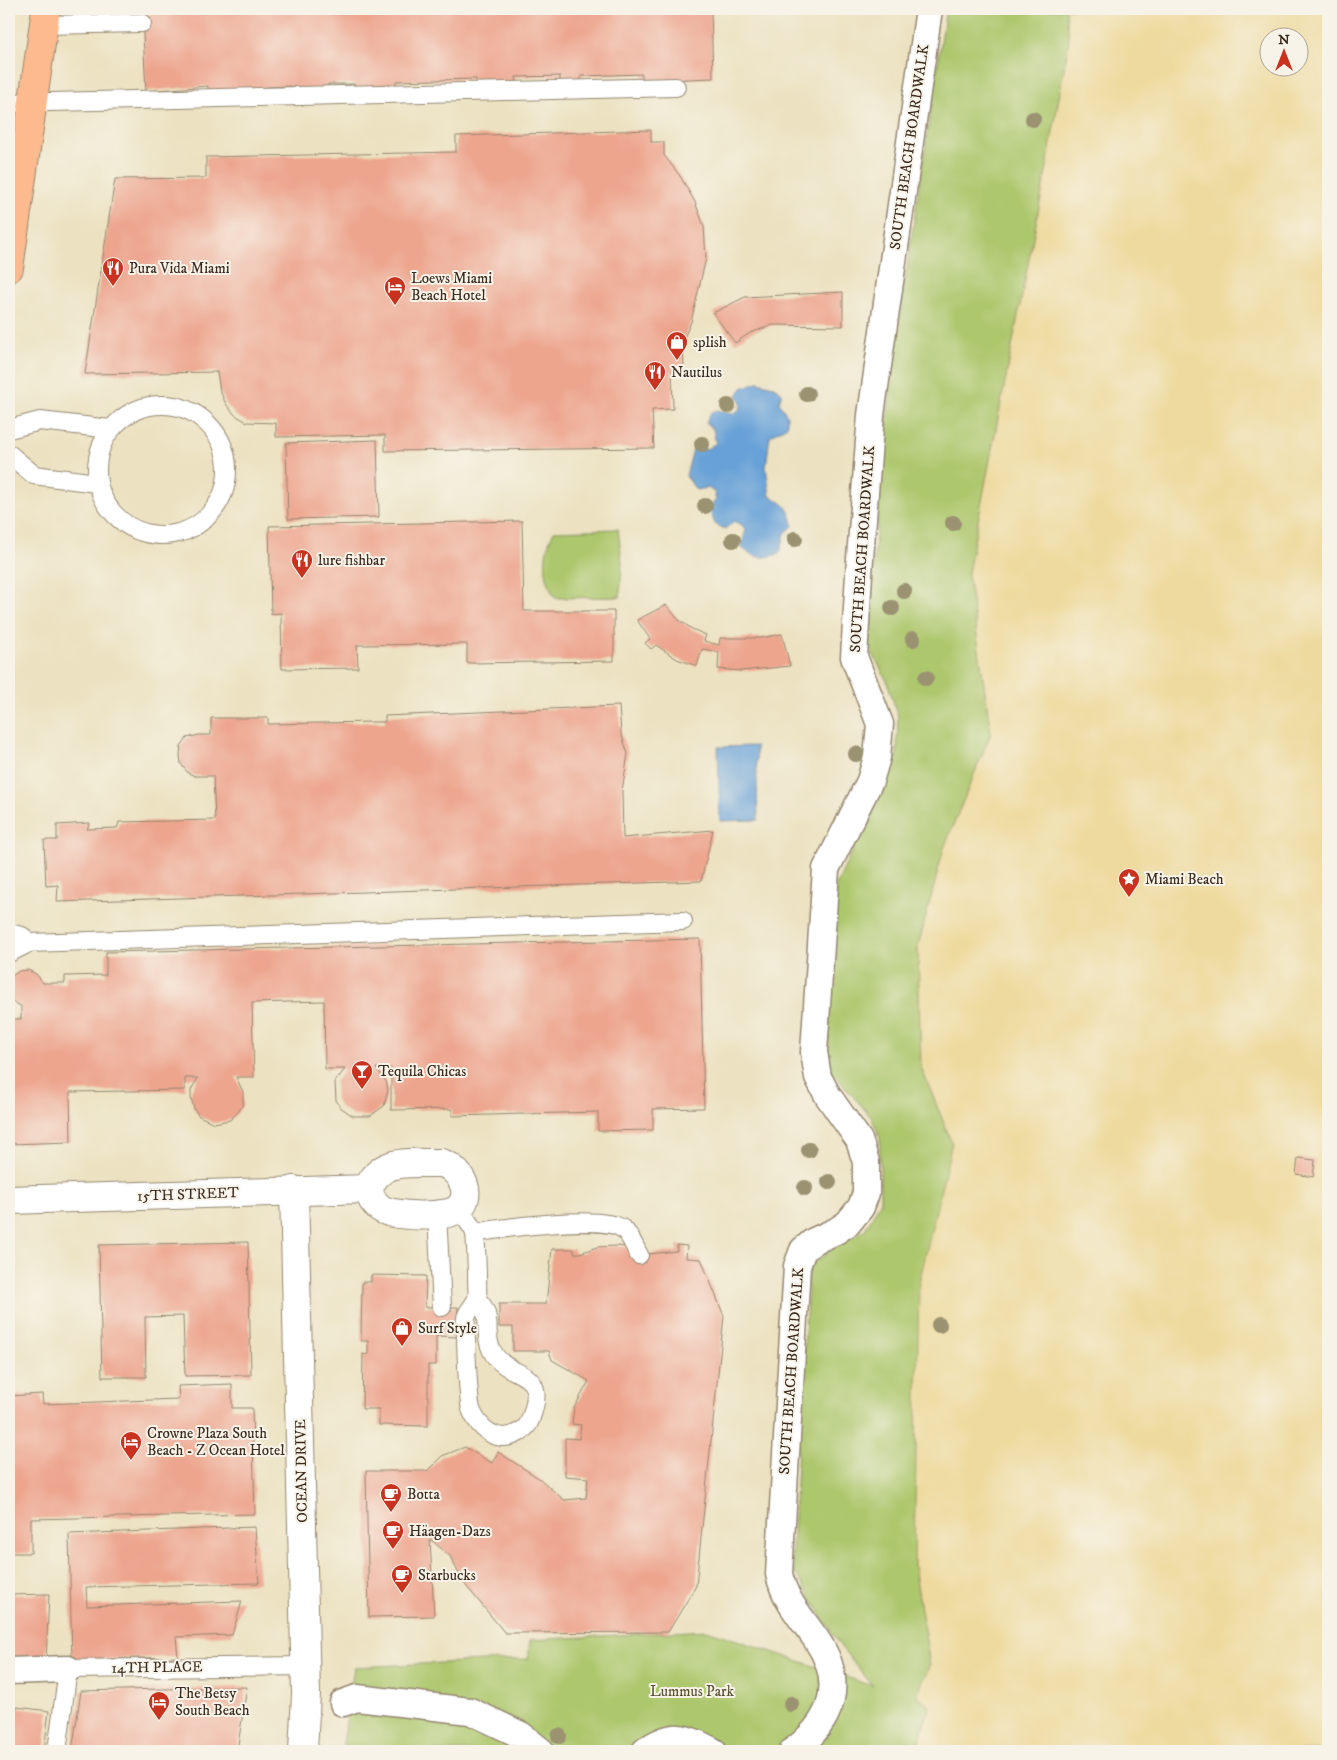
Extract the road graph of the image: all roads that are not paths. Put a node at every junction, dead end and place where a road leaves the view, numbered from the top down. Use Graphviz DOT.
graph roads {
  1 [pos="929,9"];
  2 [pos="44,17"];
  3 [pos="142,23"];
  4 [pos="676,88"];
  5 [pos="20,103"];
  6 [pos="9,268"];
  7 [pos="9,429"];
  8 [pos="111,430"];
  9 [pos="9,454"];
  10 [pos="97,483"];
  11 [pos="683,921"];
  12 [pos="9,933"];
  13 [pos="30,943"];
  14 [pos="9,953"];
  15 [pos="368,1189"];
  16 [pos="294,1190"];
  17 [pos="9,1200"];
  18 [pos="448,1212"];
  19 [pos="475,1233"];
  20 [pos="640,1255"];
  21 [pos="477,1299"];
  22 [pos="442,1307"];
  23 [pos="306,1666"];
  24 [pos="68,1668"];
  25 [pos="9,1671"];
  26 [pos="343,1703"];
  27 [pos="56,1751"];
  28 [pos="303,1751"];
  29 [pos="541,1751"];
  30 [pos="645,1751"];
  31 [pos="713,1751"];
  32 [pos="793,1751"];
  1 -- 32 [label="street, SOUTH BEACH BOARDWALK"];
  2 -- 3 [label="lane"];
  2 -- 5 [label="main road"];
  4 -- 5 [label="lane"];
  5 -- 6 [label="main road"];
  7 -- 8 [label="lane"];
  8 -- 10 [label="lane"];
  8 -- 10 [label="lane"];
  9 -- 10 [label="lane"];
  11 -- 13 [label="lane"];
  12 -- 13 [label="lane"];
  13 -- 14 [label="lane"];
  15 -- 16 [label="street, 15TH STREET"];
  15 -- 18 [label="street"];
  15 -- 18 [label="street"];
  16 -- 17 [label="street, 15TH STREET"];
  16 -- 23 [label="street, OCEAN DRIVE"];
  18 -- 19 [label="lane"];
  18 -- 22 [label="lane"];
  19 -- 20 [label="lane"];
  19 -- 21 [label="lane"];
  21 -- 21 [label="lane"];
  23 -- 24 [label="lane, 14TH PLACE"];
  23 -- 28 [label="street, OCEAN DRIVE"];
  24 -- 25 [label="street, 14TH PLACE"];
  24 -- 27 [label="lane"];
  26 -- 29 [label="street"];
  30 -- 31 [label="street"];
}
